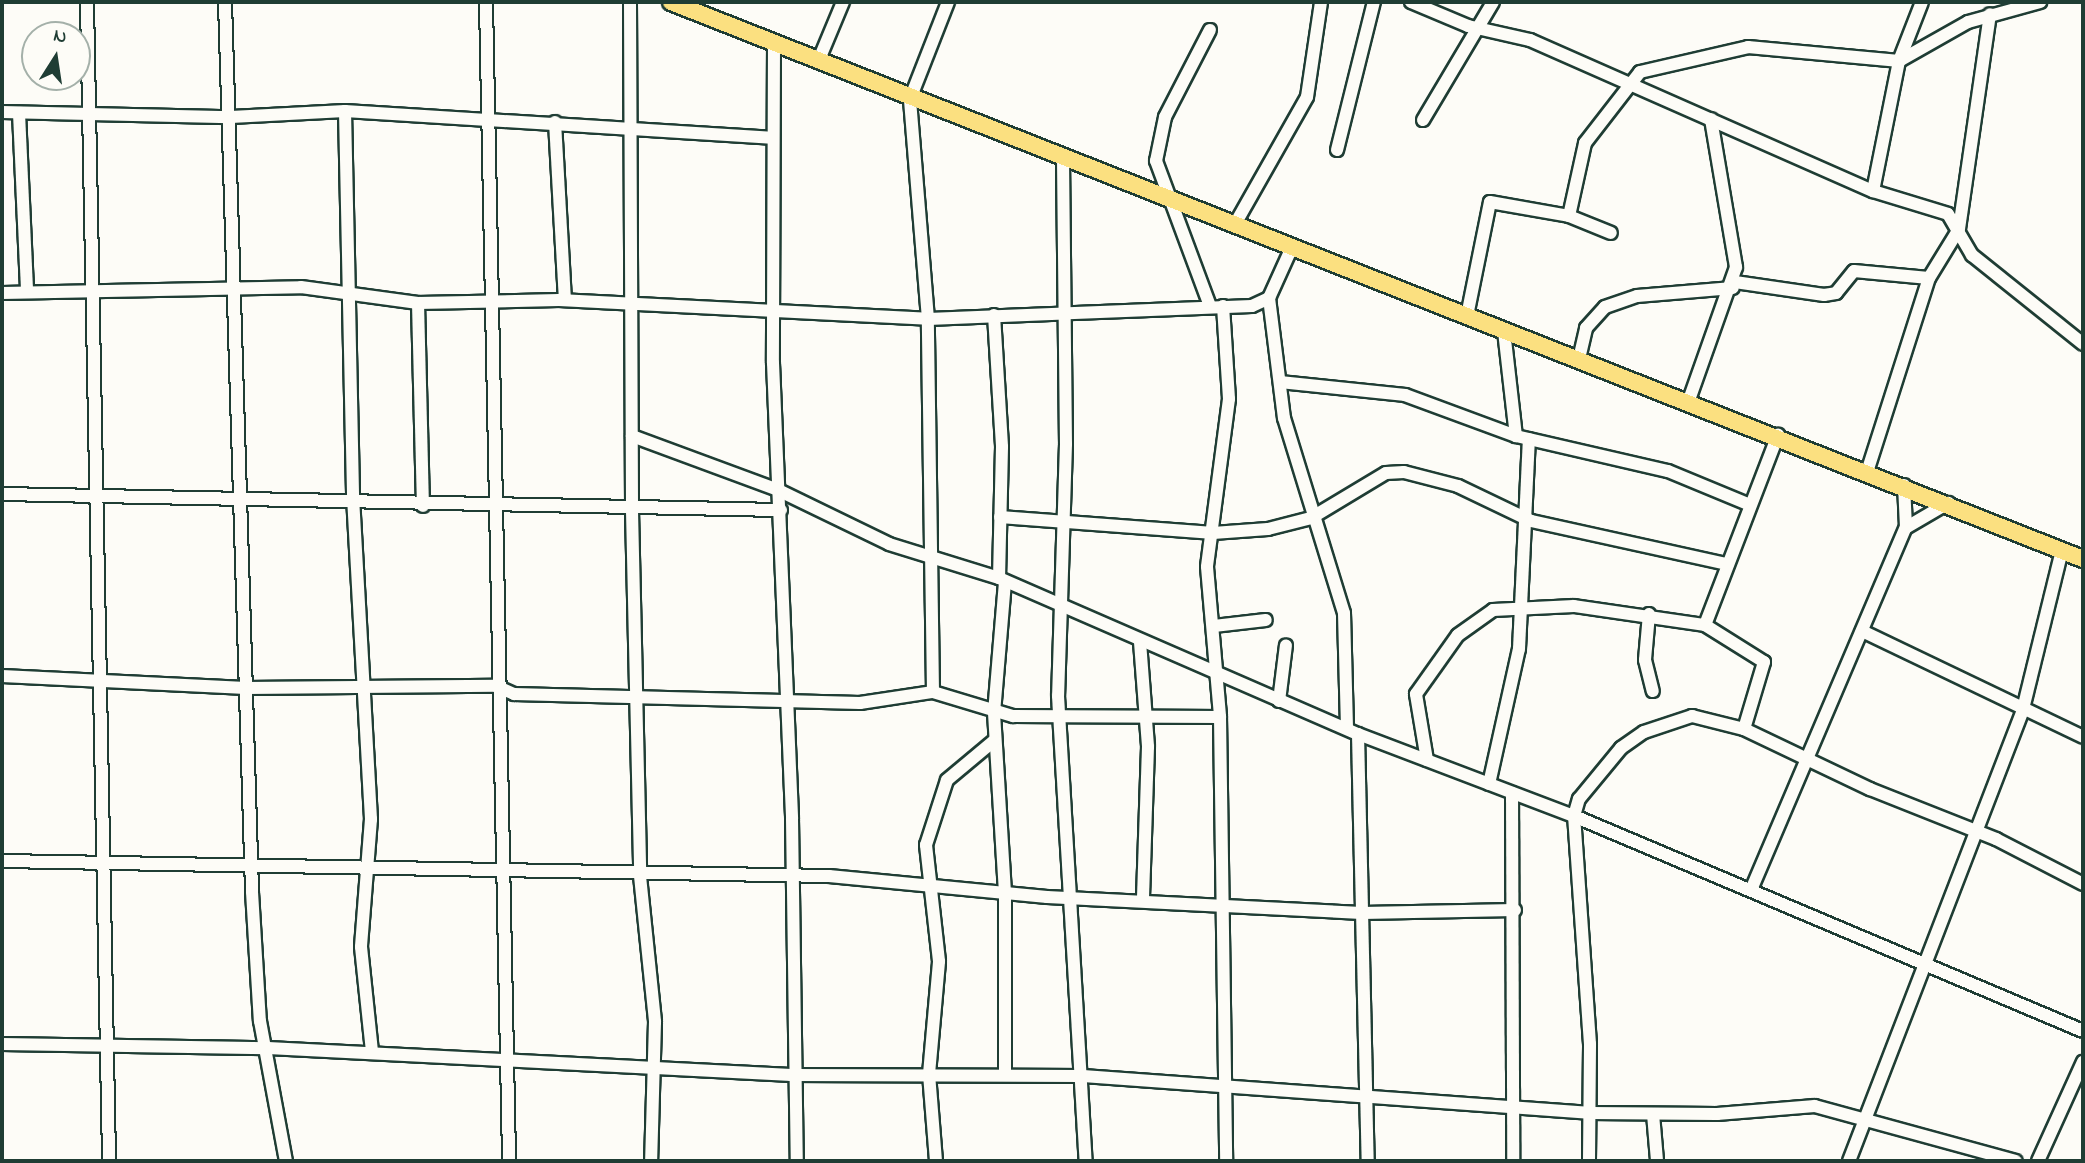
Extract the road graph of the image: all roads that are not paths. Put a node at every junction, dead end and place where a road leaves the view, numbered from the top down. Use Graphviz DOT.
graph roads {
  1 [pos="87,2"];
  2 [pos="225,2"];
  3 [pos="486,2"];
  4 [pos="630,2"];
  5 [pos="671,2"];
  6 [pos="843,2"];
  7 [pos="948,2"];
  8 [pos="1321,2"];
  9 [pos="1374,2"];
  10 [pos="1411,2"];
  11 [pos="1493,2"];
  12 [pos="1922,2"];
  13 [pos="2040,2"];
  14 [pos="1990,14"];
  15 [pos="1475,28"];
  16 [pos="1210,30"];
  17 [pos="774,44"];
  18 [pos="1899,61"];
  19 [pos="818,62"];
  20 [pos="1627,84"];
  21 [pos="910,99"];
  22 [pos="345,111"];
  23 [pos="2,112"];
  24 [pos="19,113"];
  25 [pos="92,116"];
  26 [pos="231,117"];
  27 [pos="489,118"];
  28 [pos="1711,119"];
  29 [pos="1423,120"];
  30 [pos="555,122"];
  31 [pos="630,127"];
  32 [pos="771,138"];
  33 [pos="1337,150"];
  34 [pos="1063,159"];
  35 [pos="1873,191"];
  36 [pos="1173,202"];
  37 [pos="1569,216"];
  38 [pos="1234,226"];
  39 [pos="1959,229"];
  40 [pos="1611,233"];
  41 [pos="1292,247"];
  42 [pos="1929,278"];
  43 [pos="1734,285"];
  44 [pos="238,287"];
  45 [pos="97,290"];
  46 [pos="27,291"];
  47 [pos="351,291"];
  48 [pos="2,293"];
  49 [pos="1269,298"];
  50 [pos="489,300"];
  51 [pos="565,300"];
  52 [pos="418,303"];
  53 [pos="632,306"];
  54 [pos="1216,306"];
  55 [pos="1062,310"];
  56 [pos="772,314"];
  57 [pos="994,315"];
  58 [pos="1466,316"];
  59 [pos="928,319"];
  60 [pos="1504,331"];
  61 [pos="2083,344"];
  62 [pos="1579,359"];
  63 [pos="1280,382"];
  64 [pos="1689,400"];
  65 [pos="1779,435"];
  66 [pos="632,436"];
  67 [pos="1516,436"];
  68 [pos="1529,439"];
  69 [pos="1868,469"];
  70 [pos="1904,485"];
  71 [pos="778,490"];
  72 [pos="2,494"];
  73 [pos="240,495"];
  74 [pos="99,496"];
  75 [pos="353,497"];
  76 [pos="493,503"];
  77 [pos="1948,503"];
  78 [pos="1750,505"];
  79 [pos="423,506"];
  80 [pos="781,510"];
  81 [pos="632,511"];
  82 [pos="1521,516"];
  83 [pos="1000,517"];
  84 [pos="1311,517"];
  85 [pos="1064,526"];
  86 [pos="1906,527"];
  87 [pos="1213,533"];
  88 [pos="2062,550"];
  89 [pos="936,558"];
  90 [pos="2083,559"];
  91 [pos="1726,564"];
  92 [pos="1002,580"];
  93 [pos="1518,605"];
  94 [pos="1059,608"];
  95 [pos="1649,614"];
  96 [pos="1266,620"];
  97 [pos="1705,625"];
  98 [pos="1214,626"];
  99 [pos="1862,632"];
  100 [pos="1140,642"];
  101 [pos="1286,645"];
  102 [pos="1216,674"];
  103 [pos="2,676"];
  104 [pos="103,683"];
  105 [pos="364,686"];
  106 [pos="496,686"];
  107 [pos="246,688"];
  108 [pos="1653,691"];
  109 [pos="933,692"];
  110 [pos="639,695"];
  111 [pos="1279,701"];
  112 [pos="785,702"];
  113 [pos="2023,709"];
  114 [pos="994,713"];
  115 [pos="1060,713"];
  116 [pos="1146,715"];
  117 [pos="1220,717"];
  118 [pos="1744,729"];
  119 [pos="1352,731"];
  120 [pos="2083,737"];
  121 [pos="995,740"];
  122 [pos="1427,760"];
  123 [pos="1809,760"];
  124 [pos="1489,784"];
  125 [pos="1512,793"];
  126 [pos="1574,816"];
  127 [pos="1977,831"];
  128 [pos="2,860"];
  129 [pos="105,860"];
  130 [pos="368,864"];
  131 [pos="252,865"];
  132 [pos="502,872"];
  133 [pos="640,876"];
  134 [pos="792,876"];
  135 [pos="926,883"];
  136 [pos="2083,884"];
  137 [pos="1751,890"];
  138 [pos="1005,894"];
  139 [pos="1073,897"];
  140 [pos="1143,901"];
  141 [pos="1223,905"];
  142 [pos="1515,910"];
  143 [pos="1362,913"];
  144 [pos="1923,963"];
  145 [pos="2083,1031"];
  146 [pos="2,1044"];
  147 [pos="106,1047"];
  148 [pos="268,1048"];
  149 [pos="372,1052"];
  150 [pos="505,1058"];
  151 [pos="2083,1062"];
  152 [pos="655,1065"];
  153 [pos="1005,1073"];
  154 [pos="929,1074"];
  155 [pos="791,1075"];
  156 [pos="1083,1076"];
  157 [pos="1227,1088"];
  158 [pos="1368,1096"];
  159 [pos="1511,1105"];
  160 [pos="1590,1113"];
  161 [pos="1653,1114"];
  162 [pos="1867,1116"];
  163 [pos="109,1161"];
  164 [pos="286,1161"];
  165 [pos="509,1161"];
  166 [pos="651,1161"];
  167 [pos="797,1161"];
  168 [pos="936,1161"];
  169 [pos="1086,1161"];
  170 [pos="1226,1161"];
  171 [pos="1368,1161"];
  172 [pos="1513,1161"];
  173 [pos="1589,1161"];
  174 [pos="1657,1161"];
  175 [pos="1849,1161"];
  176 [pos="2016,1161"];
  177 [pos="2038,1161"];
  1 -- 25 [label="street"];
  2 -- 26 [label="street"];
  3 -- 27 [label="street"];
  4 -- 31 [label="street"];
  5 -- 17 [label="main road"];
  6 -- 19 [label="street"];
  7 -- 21 [label="street"];
  8 -- 38 [label="street"];
  9 -- 33 [label="street"];
  10 -- 15 [label="street"];
  11 -- 15 [label="street"];
  12 -- 18 [label="street"];
  13 -- 14 [label="street"];
  14 -- 18 [label="street"];
  14 -- 39 [label="street"];
  15 -- 20 [label="street"];
  15 -- 29 [label="street"];
  16 -- 36 [label="street"];
  17 -- 19 [label="main road"];
  17 -- 32 [label="street"];
  18 -- 20 [label="street"];
  18 -- 35 [label="street"];
  19 -- 21 [label="main road"];
  20 -- 28 [label="street"];
  20 -- 37 [label="street"];
  21 -- 34 [label="main road"];
  21 -- 59 [label="street"];
  22 -- 26 [label="street"];
  22 -- 27 [label="street"];
  22 -- 47 [label="street"];
  23 -- 24 [label="street"];
  24 -- 25 [label="street"];
  24 -- 46 [label="street"];
  25 -- 26 [label="street"];
  25 -- 45 [label="street"];
  26 -- 44 [label="street"];
  27 -- 30 [label="street"];
  27 -- 50 [label="street"];
  28 -- 35 [label="street"];
  28 -- 43 [label="street"];
  30 -- 31 [label="street"];
  30 -- 51 [label="street"];
  31 -- 32 [label="street"];
  31 -- 53 [label="street"];
  32 -- 56 [label="street"];
  34 -- 36 [label="main road"];
  34 -- 55 [label="street"];
  35 -- 39 [label="street"];
  36 -- 38 [label="main road"];
  36 -- 54 [label="street"];
  37 -- 40 [label="street"];
  37 -- 58 [label="street"];
  38 -- 41 [label="main road"];
  39 -- 42 [label="street"];
  39 -- 61 [label="street"];
  41 -- 49 [label="street"];
  41 -- 58 [label="main road"];
  42 -- 43 [label="street"];
  42 -- 69 [label="street"];
  43 -- 62 [label="street"];
  43 -- 64 [label="street"];
  44 -- 45 [label="street"];
  44 -- 47 [label="street"];
  44 -- 73 [label="street"];
  45 -- 46 [label="street"];
  45 -- 74 [label="street"];
  46 -- 48 [label="street"];
  47 -- 52 [label="street"];
  47 -- 75 [label="street"];
  49 -- 54 [label="street"];
  49 -- 63 [label="street"];
  50 -- 51 [label="street"];
  50 -- 52 [label="street"];
  50 -- 76 [label="street"];
  51 -- 53 [label="street"];
  52 -- 79 [label="street"];
  53 -- 56 [label="street"];
  53 -- 66 [label="street"];
  54 -- 55 [label="street"];
  54 -- 87 [label="street"];
  55 -- 57 [label="street"];
  55 -- 85 [label="street"];
  56 -- 59 [label="street"];
  56 -- 71 [label="street"];
  57 -- 59 [label="street"];
  57 -- 83 [label="street"];
  58 -- 60 [label="main road"];
  59 -- 89 [label="street"];
  60 -- 62 [label="main road"];
  60 -- 67 [label="street"];
  62 -- 64 [label="main road"];
  63 -- 67 [label="street"];
  63 -- 84 [label="street"];
  64 -- 65 [label="main road"];
  65 -- 69 [label="main road"];
  65 -- 78 [label="street"];
  66 -- 71 [label="street"];
  66 -- 81 [label="street"];
  67 -- 68 [label="street"];
  68 -- 78 [label="street"];
  68 -- 82 [label="street"];
  69 -- 70 [label="main road"];
  70 -- 77 [label="main road"];
  70 -- 86 [label="street"];
  71 -- 80 [label="street"];
  71 -- 89 [label="street"];
  72 -- 74 [label="street"];
  73 -- 74 [label="street"];
  73 -- 75 [label="street"];
  73 -- 107 [label="street"];
  74 -- 104 [label="street"];
  75 -- 79 [label="street"];
  75 -- 105 [label="street"];
  76 -- 79 [label="street"];
  76 -- 81 [label="street"];
  76 -- 106 [label="street"];
  77 -- 86 [label="street"];
  77 -- 88 [label="main road"];
  78 -- 91 [label="street"];
  80 -- 81 [label="street"];
  80 -- 112 [label="street"];
  81 -- 110 [label="street"];
  82 -- 84 [label="street"];
  82 -- 91 [label="street"];
  82 -- 93 [label="street"];
  83 -- 85 [label="street"];
  83 -- 92 [label="street"];
  84 -- 87 [label="street"];
  84 -- 119 [label="street"];
  85 -- 87 [label="street"];
  85 -- 94 [label="street"];
  86 -- 99 [label="street"];
  87 -- 98 [label="street"];
  88 -- 90 [label="main road"];
  88 -- 113 [label="street"];
  89 -- 92 [label="street"];
  89 -- 109 [label="street"];
  91 -- 97 [label="street"];
  92 -- 94 [label="street"];
  92 -- 114 [label="street"];
  93 -- 95 [label="street"];
  93 -- 122 [label="street"];
  93 -- 124 [label="street"];
  94 -- 100 [label="street"];
  94 -- 115 [label="street"];
  95 -- 97 [label="street"];
  95 -- 108 [label="street"];
  96 -- 98 [label="street"];
  97 -- 118 [label="street"];
  98 -- 102 [label="street"];
  99 -- 113 [label="street"];
  99 -- 123 [label="street"];
  100 -- 102 [label="street"];
  100 -- 116 [label="street"];
  101 -- 111 [label="street"];
  102 -- 111 [label="street"];
  102 -- 117 [label="street"];
  103 -- 104 [label="street"];
  104 -- 107 [label="street"];
  104 -- 129 [label="street"];
  105 -- 106 [label="street"];
  105 -- 107 [label="street"];
  105 -- 130 [label="street"];
  106 -- 110 [label="street"];
  106 -- 132 [label="street"];
  107 -- 131 [label="street"];
  109 -- 112 [label="street"];
  109 -- 114 [label="street"];
  110 -- 112 [label="street"];
  110 -- 133 [label="street"];
  111 -- 119 [label="street"];
  112 -- 134 [label="street"];
  113 -- 120 [label="street"];
  113 -- 127 [label="street"];
  114 -- 115 [label="street"];
  114 -- 121 [label="street"];
  115 -- 116 [label="street"];
  115 -- 139 [label="street"];
  116 -- 117 [label="street"];
  116 -- 140 [label="street"];
  117 -- 141 [label="street"];
  118 -- 123 [label="street"];
  118 -- 126 [label="street"];
  119 -- 122 [label="street"];
  119 -- 143 [label="street"];
  121 -- 135 [label="street"];
  121 -- 138 [label="street"];
  122 -- 124 [label="street"];
  123 -- 127 [label="street"];
  123 -- 137 [label="street"];
  124 -- 125 [label="street"];
  125 -- 126 [label="street"];
  125 -- 142 [label="street"];
  126 -- 137 [label="street"];
  126 -- 160 [label="street"];
  127 -- 136 [label="street"];
  127 -- 144 [label="street"];
  128 -- 129 [label="street"];
  129 -- 131 [label="street"];
  129 -- 147 [label="street"];
  130 -- 131 [label="street"];
  130 -- 132 [label="street"];
  130 -- 149 [label="street"];
  131 -- 148 [label="street"];
  132 -- 133 [label="street"];
  132 -- 150 [label="street"];
  133 -- 134 [label="street"];
  133 -- 152 [label="street"];
  134 -- 135 [label="street"];
  134 -- 155 [label="street"];
  135 -- 138 [label="street"];
  135 -- 154 [label="street"];
  137 -- 144 [label="street"];
  138 -- 139 [label="street"];
  138 -- 153 [label="street"];
  139 -- 140 [label="street"];
  139 -- 156 [label="street"];
  140 -- 141 [label="street"];
  141 -- 143 [label="street"];
  141 -- 157 [label="street"];
  142 -- 143 [label="street"];
  142 -- 159 [label="street"];
  143 -- 158 [label="street"];
  144 -- 145 [label="street"];
  144 -- 162 [label="street"];
  146 -- 147 [label="street"];
  147 -- 148 [label="street"];
  147 -- 163 [label="street"];
  148 -- 149 [label="street"];
  148 -- 164 [label="street"];
  149 -- 150 [label="street"];
  150 -- 152 [label="street"];
  150 -- 165 [label="street"];
  151 -- 177 [label="street"];
  152 -- 155 [label="street"];
  152 -- 166 [label="street"];
  153 -- 154 [label="street"];
  153 -- 156 [label="street"];
  154 -- 155 [label="street"];
  154 -- 168 [label="street"];
  155 -- 167 [label="street"];
  156 -- 157 [label="street"];
  156 -- 169 [label="street"];
  157 -- 158 [label="street"];
  157 -- 170 [label="street"];
  158 -- 159 [label="street"];
  158 -- 171 [label="street"];
  159 -- 160 [label="street"];
  159 -- 172 [label="street"];
  160 -- 161 [label="street"];
  160 -- 173 [label="street"];
  161 -- 162 [label="street"];
  161 -- 174 [label="street"];
  162 -- 175 [label="street"];
  162 -- 176 [label="street"];
}
